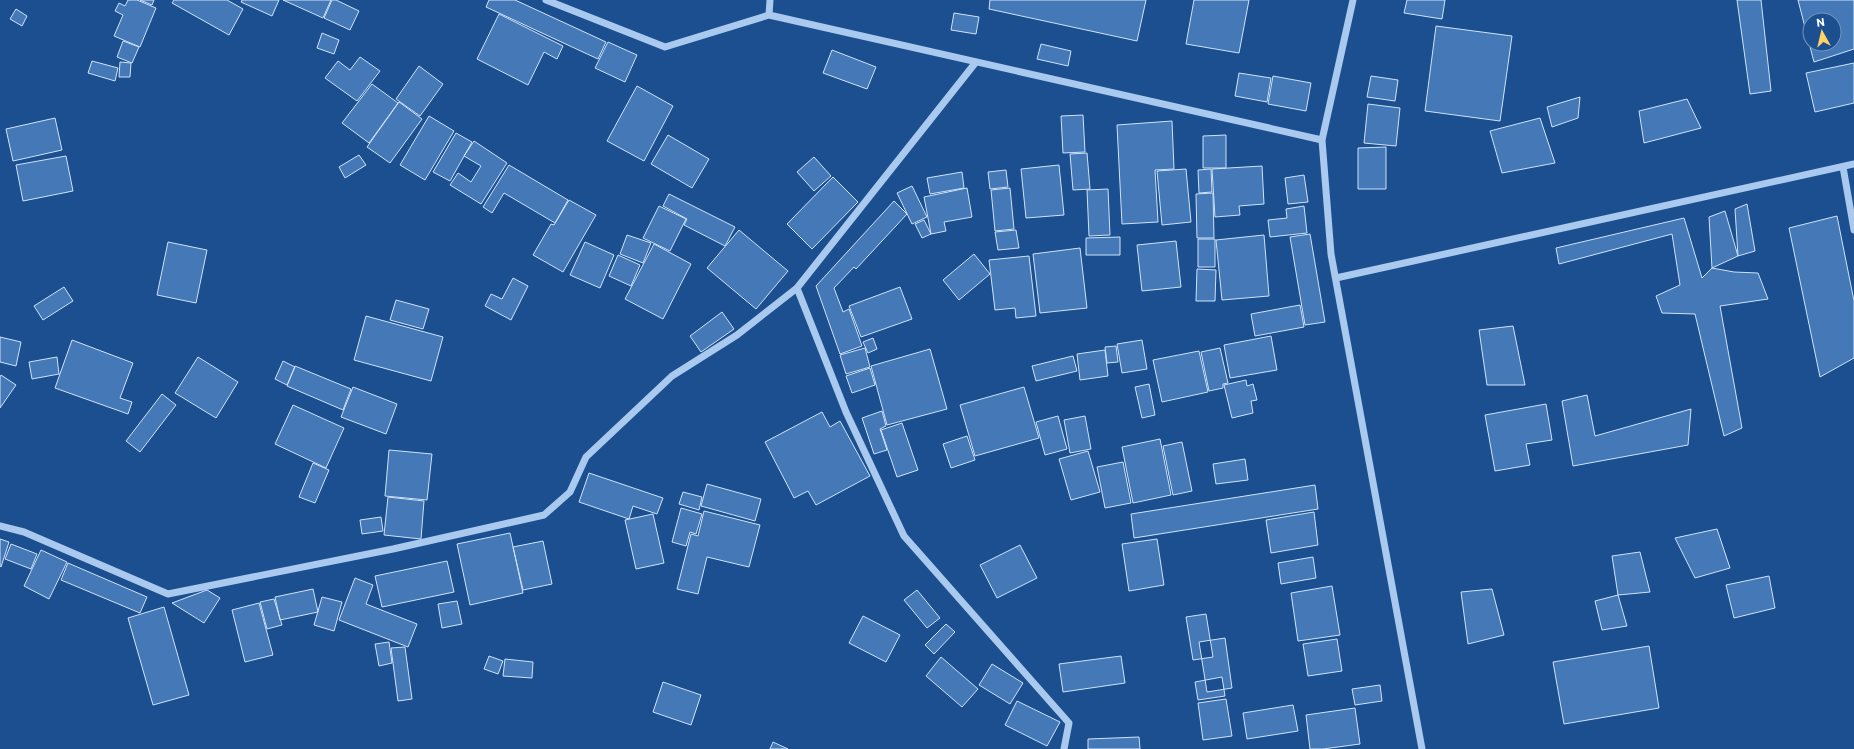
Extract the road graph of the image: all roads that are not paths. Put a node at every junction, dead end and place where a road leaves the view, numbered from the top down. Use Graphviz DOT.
graph roads {
  1 [pos="546,0"];
  2 [pos="770,0"];
  3 [pos="1354,0"];
  4 [pos="769,15"];
  5 [pos="976,62"];
  6 [pos="1322,140"];
  7 [pos="1854,164"];
  8 [pos="1843,166"];
  9 [pos="1854,230"];
  10 [pos="1336,278"];
  11 [pos="797,288"];
  12 [pos="0,526"];
  13 [pos="1064,749"];
  14 [pos="1422,749"];
  1 -- 4 [label="street"];
  2 -- 4 [label="street"];
  3 -- 6 [label="street"];
  4 -- 5 [label="street"];
  5 -- 6 [label="street"];
  5 -- 11 [label="street"];
  6 -- 10 [label="street"];
  7 -- 8 [label="street"];
  8 -- 9 [label="street"];
  8 -- 10 [label="street"];
  10 -- 14 [label="street"];
  11 -- 12 [label="street"];
  11 -- 13 [label="street"];
}
